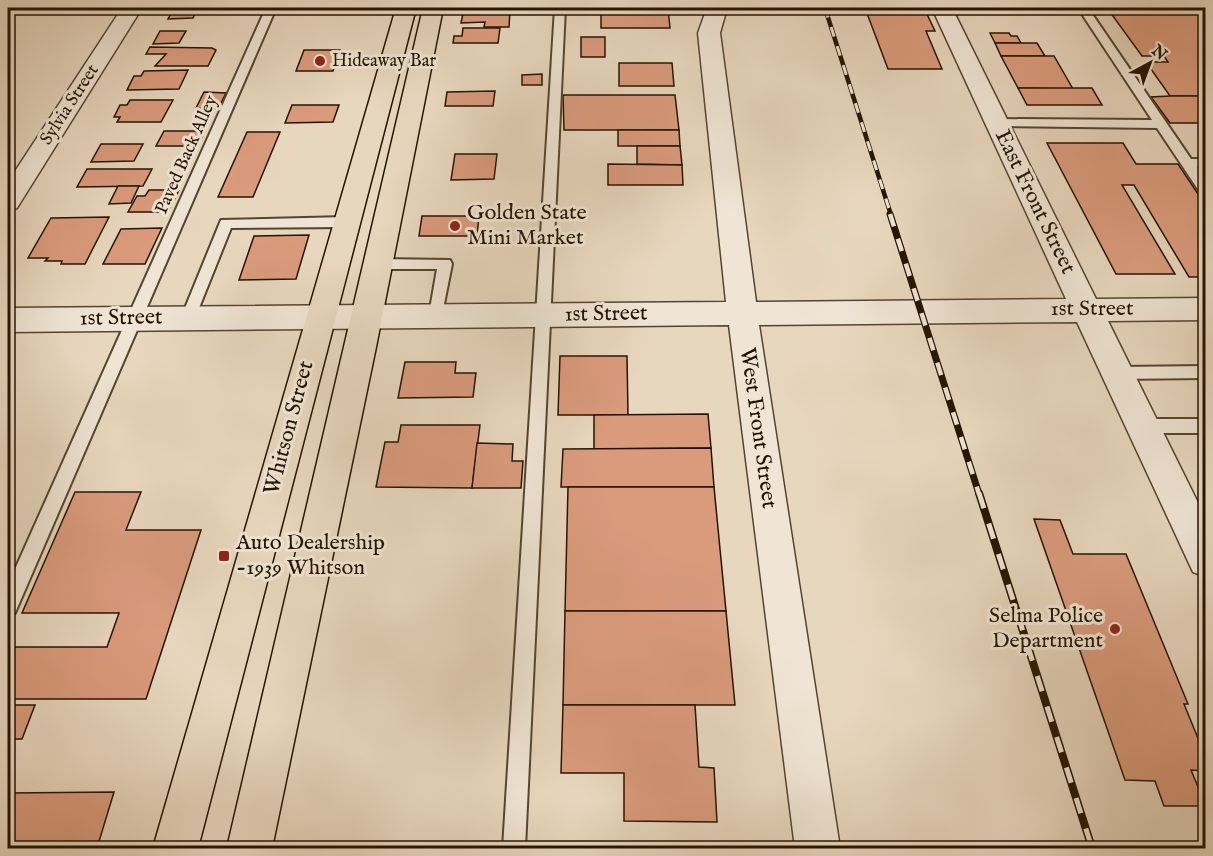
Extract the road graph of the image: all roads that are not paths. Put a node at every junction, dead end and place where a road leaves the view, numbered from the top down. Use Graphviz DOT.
graph roads {
  1 [pos="132,8"];
  2 [pos="271,8"];
  3 [pos="406,8"];
  4 [pos="433,8"];
  5 [pos="560,8"];
  6 [pos="717,8"];
  7 [pos="942,8"];
  8 [pos="1083,8"];
  9 [pos="997,123"];
  10 [pos="1160,124"];
  11 [pos="1186,163"];
  12 [pos="1206,163"];
  13 [pos="1206,191"];
  14 [pos="8,202"];
  15 [pos="346,222"];
  16 [pos="378,264"];
  17 [pos="1088,309"];
  18 [pos="1206,309"];
  19 [pos="743,312"];
  20 [pos="368,315"];
  21 [pos="436,315"];
  22 [pos="543,315"];
  23 [pos="320,316"];
  24 [pos="135,318"];
  25 [pos="188,318"];
  26 [pos="8,320"];
  27 [pos="1206,372"];
  28 [pos="1118,373"];
  29 [pos="1143,426"];
  30 [pos="1206,426"];
  31 [pos="1206,559"];
  32 [pos="8,606"];
  33 [pos="175,849"];
  34 [pos="249,849"];
  35 [pos="514,849"];
  36 [pos="818,849"];
  1 -- 14 [label="street, Sylvia Street"];
  2 -- 24 [label="lane, Paved Back Alley"];
  3 -- 15 [label="main road, Whitson Street"];
  4 -- 16 [label="main road"];
  5 -- 22 [label="lane"];
  6 -- 19 [label="street, West Front Street"];
  7 -- 9 [label="street, East Front Street"];
  8 -- 10 [label="lane"];
  9 -- 10 [label="lane"];
  9 -- 17 [label="street, East Front Street"];
  10 -- 11 [label="lane"];
  11 -- 12 [label="lane"];
  11 -- 13 [label="lane"];
  15 -- 23 [label="main road, Whitson Street"];
  15 -- 25 [label="lane"];
  16 -- 20 [label="main road"];
  16 -- 21 [label="lane"];
  17 -- 18 [label="street, 1st Street"];
  17 -- 19 [label="street, 1st Street"];
  17 -- 28 [label="street, East Front Street"];
  19 -- 22 [label="street, 1st Street"];
  19 -- 36 [label="street, West Front Street"];
  20 -- 21 [label="street, 1st Street"];
  20 -- 23 [label="street, 1st Street"];
  20 -- 34 [label="main road"];
  21 -- 22 [label="street, 1st Street"];
  22 -- 35 [label="lane"];
  23 -- 25 [label="street, 1st Street"];
  23 -- 33 [label="main road, Whitson Street"];
  24 -- 25 [label="street, 1st Street"];
  24 -- 26 [label="street, 1st Street"];
  24 -- 32 [label="lane, Paved Back Alley"];
  27 -- 28 [label="lane"];
  28 -- 29 [label="street, East Front Street"];
  29 -- 30 [label="lane"];
  29 -- 31 [label="street, East Front Street"];
}
